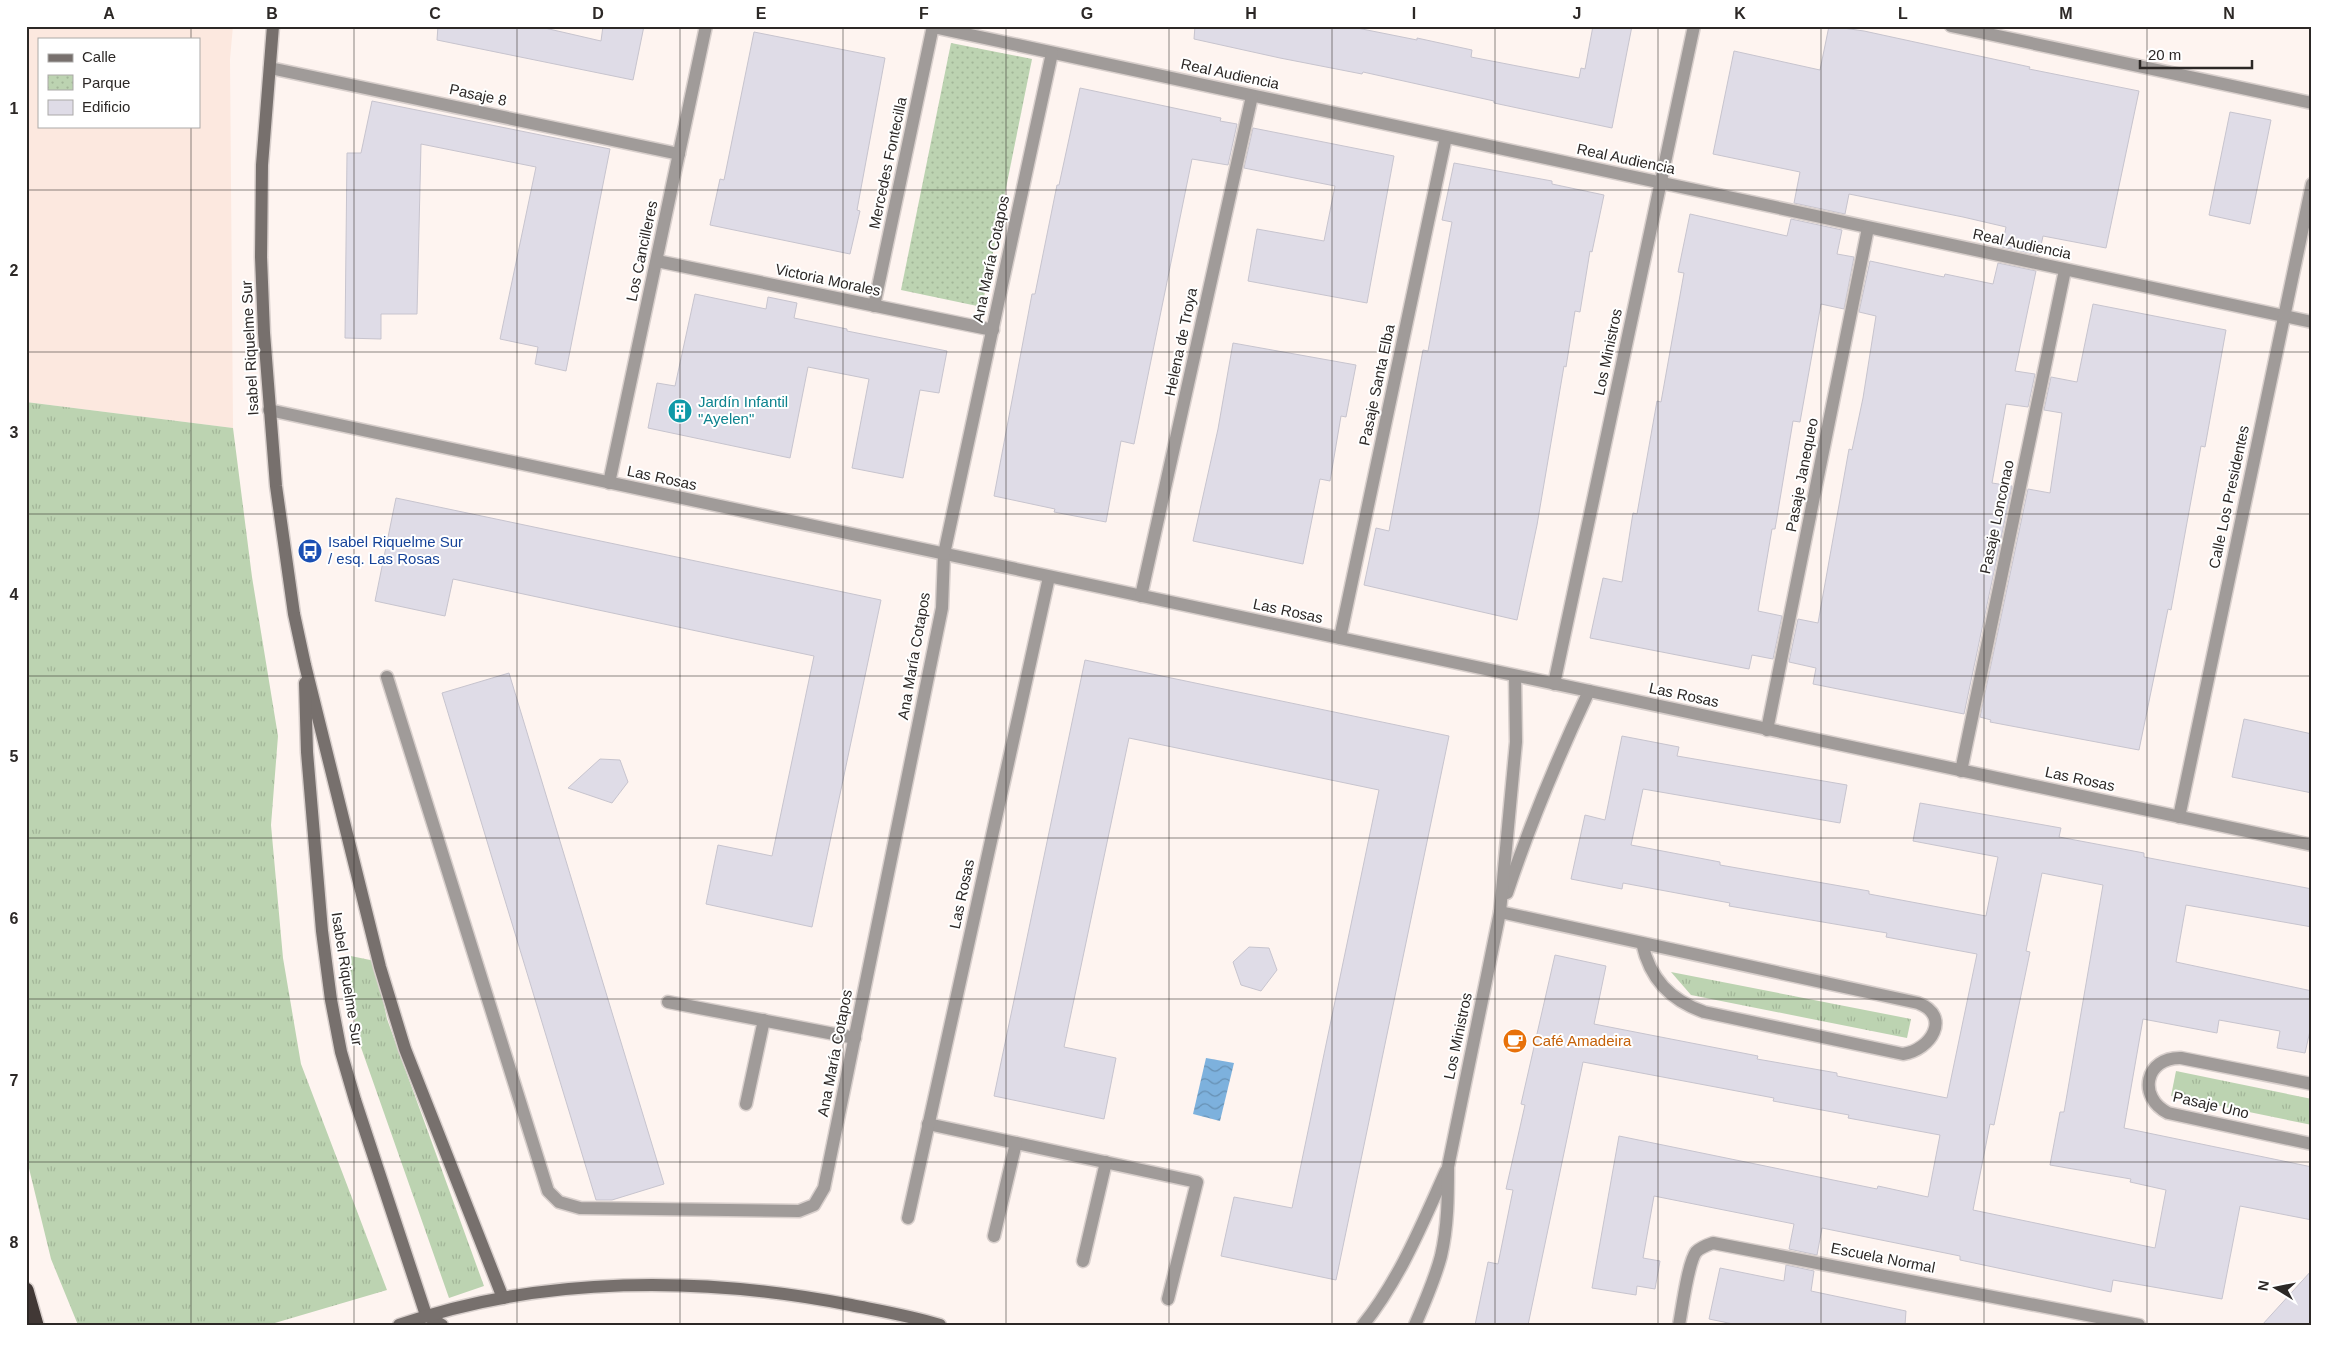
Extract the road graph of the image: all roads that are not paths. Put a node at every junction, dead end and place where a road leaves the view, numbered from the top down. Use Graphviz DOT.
graph roads {
  1 [pos="273,26"];
  2 [pos="706,26"];
  3 [pos="1694,26"];
  4 [pos="1951,26"];
  5 [pos="933,27"];
  6 [pos="1052,53"];
  7 [pos="270,68"];
  8 [pos="1252,96"];
  9 [pos="2312,103"];
  10 [pos="1446,137"];
  11 [pos="679,154"];
  12 [pos="1660,183"];
  13 [pos="2312,184"];
  14 [pos="1868,228"];
  15 [pos="656,261"];
  16 [pos="2065,270"];
  17 [pos="874,306"];
  18 [pos="2284,316"];
  19 [pos="2312,322"];
  20 [pos="993,330"];
  21 [pos="269,410"];
  22 [pos="609,483"];
  23 [pos="944,554"];
  24 [pos="1049,576"];
  25 [pos="1141,596"];
  26 [pos="1340,638"];
  27 [pos="305,665"];
  28 [pos="1515,676"];
  29 [pos="387,677"];
  30 [pos="1554,684"];
  31 [pos="1589,691"];
  32 [pos="1767,730"];
  33 [pos="1961,771"];
  34 [pos="2179,817"];
  35 [pos="2312,845"];
  36 [pos="1500,912"];
  37 [pos="1642,943"];
  38 [pos="668,1002"];
  39 [pos="764,1020"];
  40 [pos="855,1038"];
  41 [pos="2312,1084"];
  42 [pos="746,1104"];
  43 [pos="928,1124"];
  44 [pos="1016,1143"];
  45 [pos="2312,1144"];
  46 [pos="1106,1162"];
  47 [pos="1448,1167"];
  48 [pos="908,1218"];
  49 [pos="994,1236"];
  50 [pos="1084,1261"];
  51 [pos="26,1290"];
  52 [pos="503,1298"];
  53 [pos="1168,1299"];
  54 [pos="426,1315"];
  55 [pos="36,1325"];
  56 [pos="399,1325"];
  57 [pos="442,1325"];
  58 [pos="940,1325"];
  59 [pos="1363,1325"];
  60 [pos="1415,1325"];
  61 [pos="1679,1325"];
  62 [pos="2139,1325"];
  1 -- 7 [label="street, Isabel Riquelme Sur"];
  2 -- 11 [label="street, Los Cancilleres"];
  3 -- 12 [label="street, Los Ministros"];
  4 -- 9 [label="street"];
  5 -- 6 [label="street, Real Audiencia"];
  5 -- 17 [label="street, Mercedes Fontecilla"];
  6 -- 8 [label="street, Real Audiencia"];
  6 -- 20 [label="street, Ana María Cotapos"];
  7 -- 11 [label="street, Pasaje 8"];
  7 -- 21 [label="street, Isabel Riquelme Sur"];
  8 -- 10 [label="street, Real Audiencia"];
  8 -- 25 [label="street, Helena de Troya"];
  10 -- 12 [label="street, Real Audiencia"];
  10 -- 26 [label="street, Pasaje Santa Elba"];
  11 -- 15 [label="street, Los Cancilleres"];
  12 -- 14 [label="street, Real Audiencia"];
  12 -- 30 [label="street, Los Ministros"];
  13 -- 18 [label="street, Calle Los Presidentes"];
  14 -- 16 [label="street, Real Audiencia"];
  14 -- 32 [label="street, Pasaje Janequeo"];
  15 -- 17 [label="street, Victoria Morales"];
  15 -- 22 [label="street, Los Cancilleres"];
  16 -- 18 [label="street, Real Audiencia"];
  16 -- 33 [label="street, Pasaje Lonconao"];
  17 -- 20 [label="street, Victoria Morales"];
  18 -- 19 [label="street, Real Audiencia"];
  18 -- 34 [label="street, Calle Los Presidentes"];
  20 -- 23 [label="street, Ana María Cotapos"];
  21 -- 22 [label="street, Las Rosas"];
  21 -- 27 [label="street, Isabel Riquelme Sur"];
  22 -- 23 [label="street, Las Rosas"];
  23 -- 24 [label="street, Las Rosas"];
  23 -- 40 [label="street, Ana María Cotapos"];
  24 -- 25 [label="street, Las Rosas"];
  24 -- 43 [label="street, Las Rosas"];
  25 -- 26 [label="street, Las Rosas"];
  26 -- 28 [label="street, Las Rosas"];
  27 -- 52 [label="street, Isabel Riquelme Sur"];
  27 -- 54 [label="street, Isabel Riquelme Sur"];
  28 -- 30 [label="street, Las Rosas"];
  28 -- 36 [label="street, Los Ministros"];
  29 -- 40 [label="street, Ana María Cotapos"];
  30 -- 31 [label="street, Las Rosas"];
  31 -- 32 [label="street, Las Rosas"];
  31 -- 36 [label="street, Los Ministros"];
  32 -- 33 [label="street, Las Rosas"];
  33 -- 34 [label="street, Las Rosas"];
  34 -- 35 [label="street, Las Rosas"];
  36 -- 37 [label="street"];
  36 -- 47 [label="street, Los Ministros"];
  37 -- 37 [label="street"];
  38 -- 39 [label="street"];
  39 -- 40 [label="street"];
  39 -- 42 [label="street"];
  41 -- 45 [label="street, Pasaje Uno"];
  43 -- 44 [label="street"];
  43 -- 48 [label="street, Las Rosas"];
  44 -- 46 [label="street"];
  44 -- 49 [label="street"];
  46 -- 50 [label="street"];
  46 -- 53 [label="street"];
  47 -- 59 [label="street, Los Ministros"];
  47 -- 60 [label="street, Los Ministros"];
  51 -- 55 [label="highway"];
  52 -- 54 [label="street"];
  52 -- 58 [label="street"];
  54 -- 56 [label="street"];
  54 -- 57 [label="street"];
  61 -- 62 [label="street, Escuela Normal"];
}
